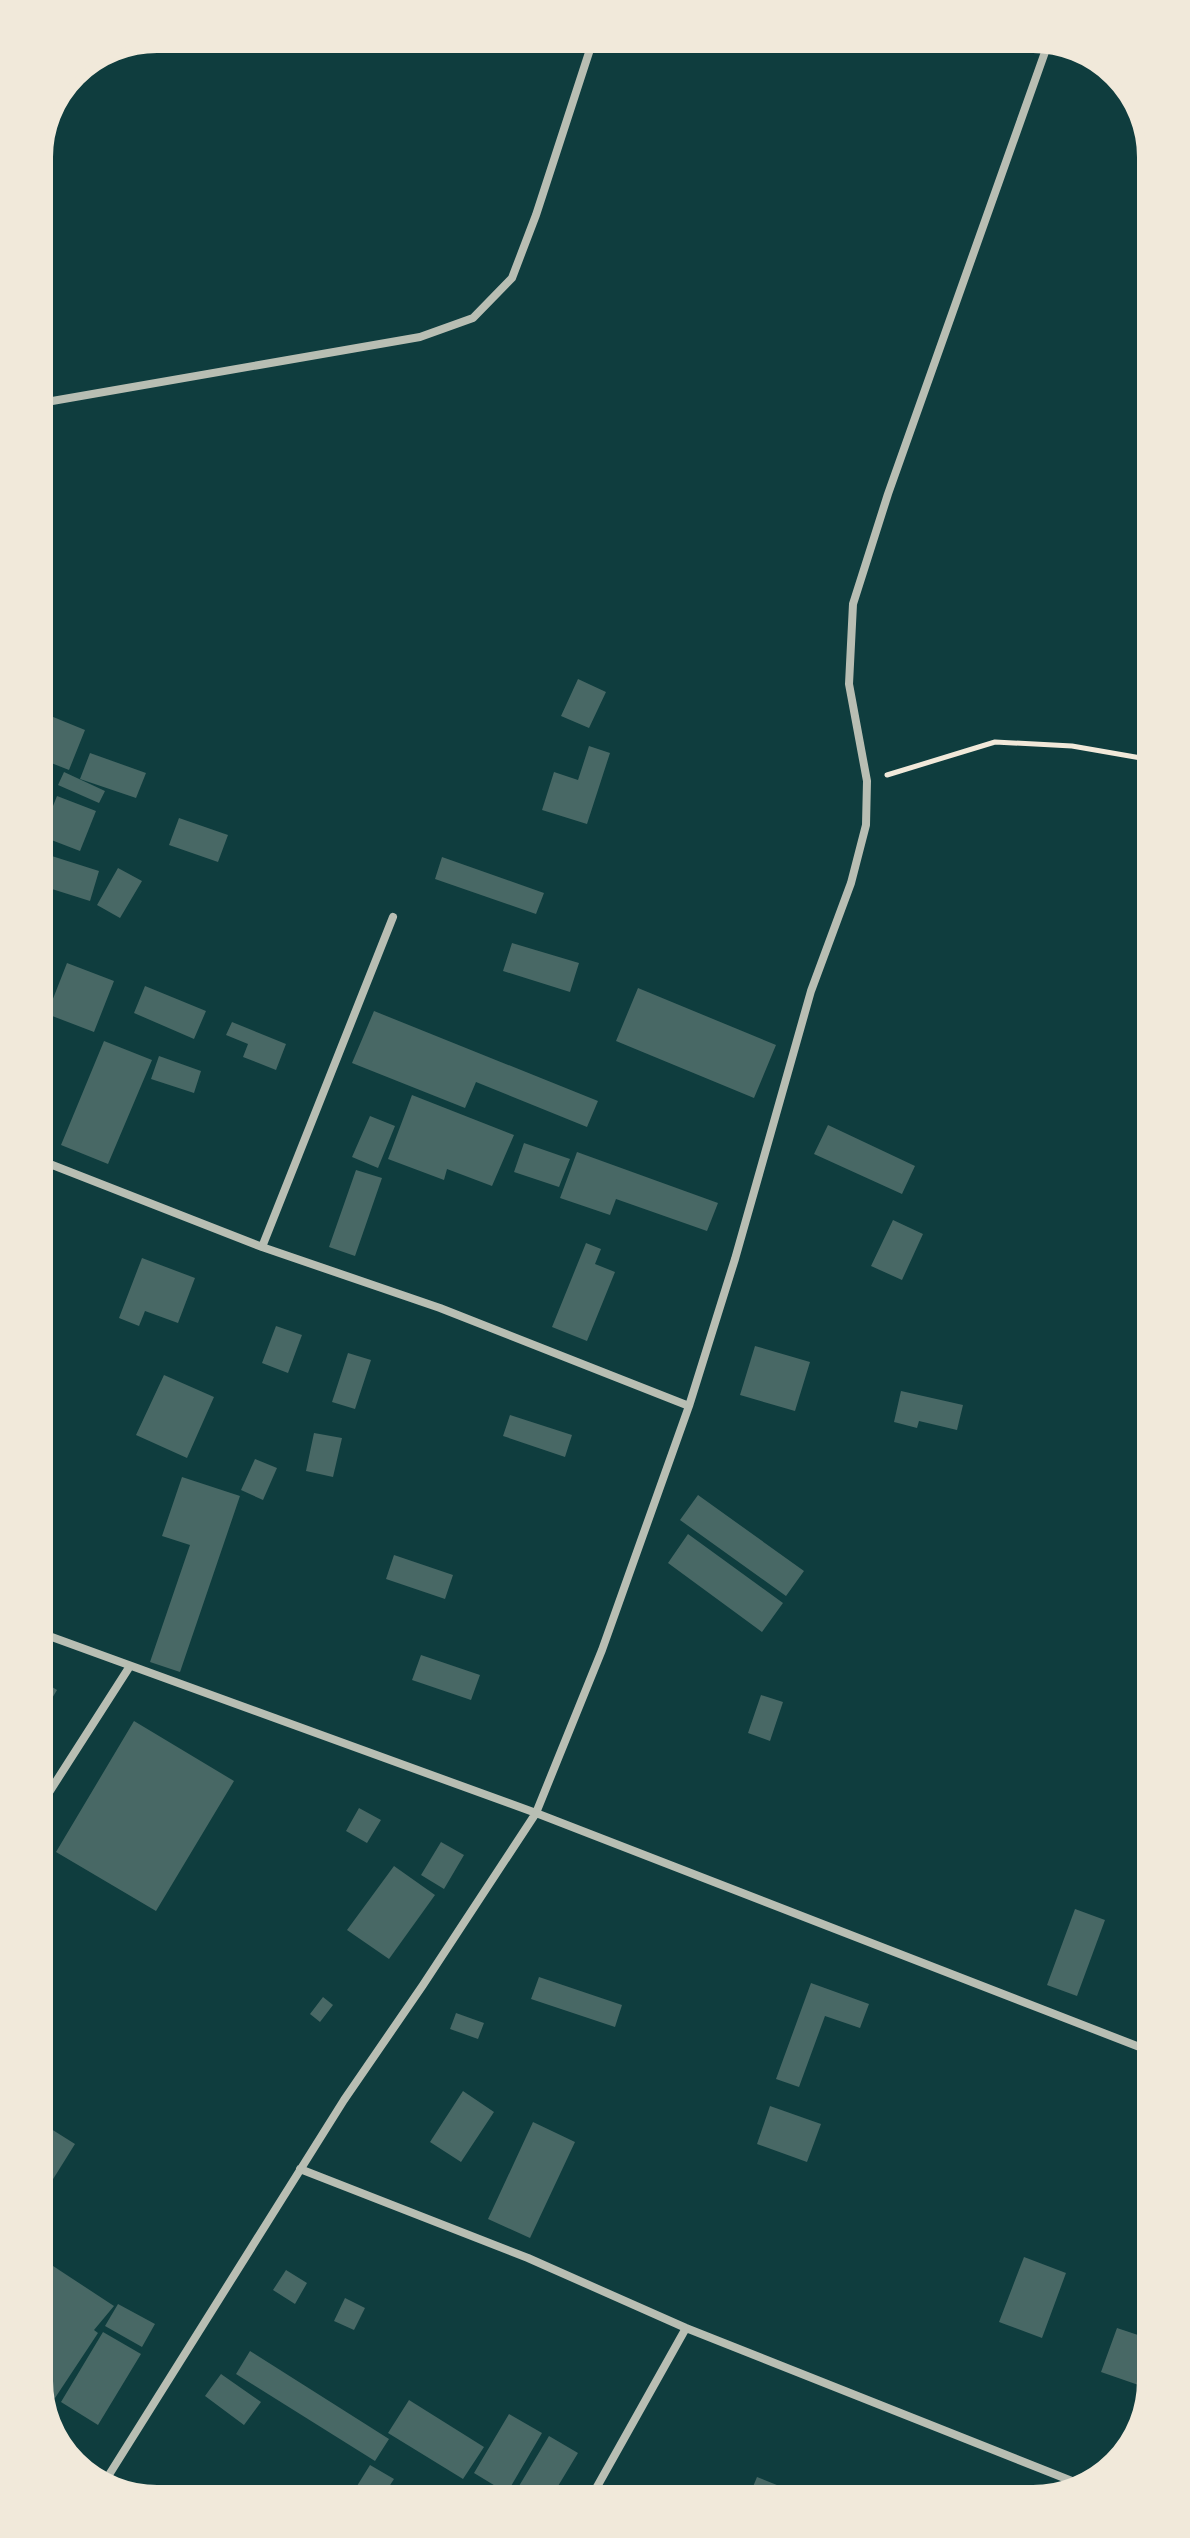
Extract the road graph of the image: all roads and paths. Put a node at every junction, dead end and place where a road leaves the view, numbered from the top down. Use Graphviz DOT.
graph roads {
  1 [pos="590,48"];
  2 [pos="1046,49"];
  3 [pos="48,402"];
  4 [pos="1142,758"];
  5 [pos="867,781"];
  6 [pos="393,917"];
  7 [pos="48,1163"];
  8 [pos="262,1247"];
  9 [pos="689,1406"];
  10 [pos="48,1636"];
  11 [pos="130,1666"];
  12 [pos="48,1794"];
  13 [pos="536,1813"];
  14 [pos="1142,2048"];
  15 [pos="300,2169"];
  16 [pos="686,2328"];
  17 [pos="107,2477"];
  18 [pos="1073,2482"];
  19 [pos="595,2490"];
  1 -- 3 [label="street"];
  2 -- 5 [label="street"];
  4 -- 5 [label="path"];
  5 -- 9 [label="street"];
  6 -- 8 [label="street"];
  7 -- 8 [label="street"];
  8 -- 9 [label="street"];
  9 -- 13 [label="street"];
  10 -- 11 [label="street"];
  11 -- 12 [label="street"];
  11 -- 13 [label="street"];
  13 -- 14 [label="street"];
  13 -- 15 [label="street"];
  15 -- 16 [label="street"];
  15 -- 17 [label="street"];
  16 -- 18 [label="street"];
  16 -- 19 [label="street"];
}
